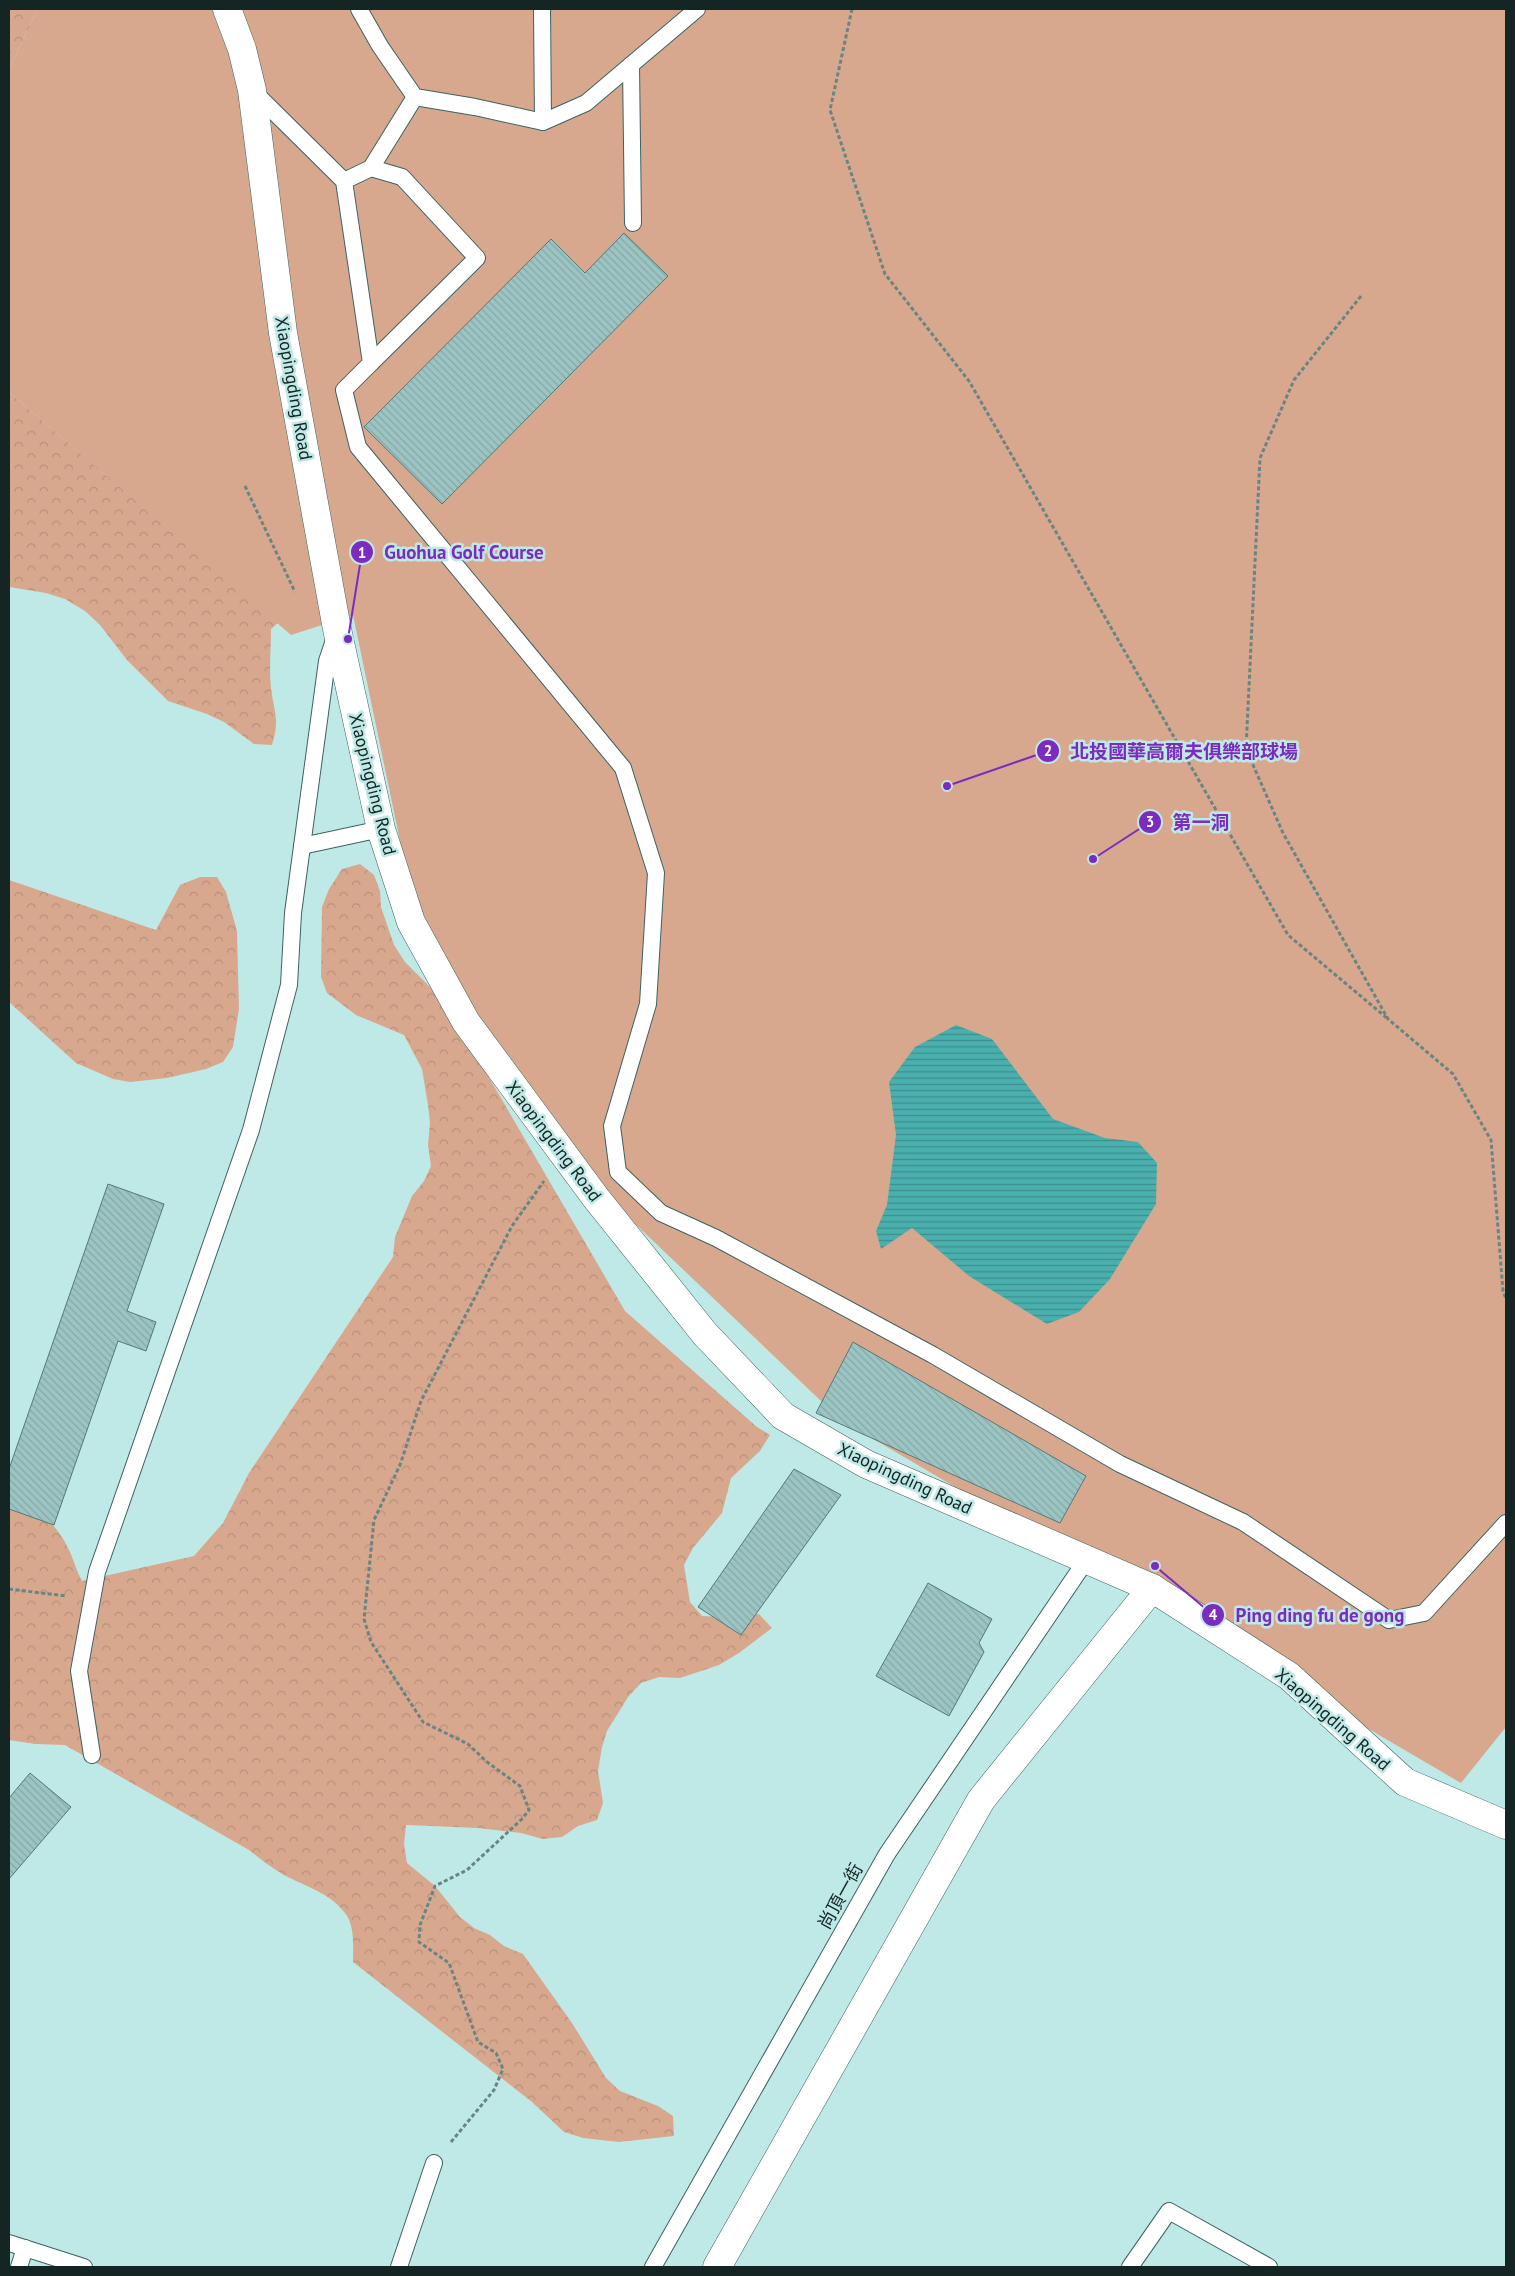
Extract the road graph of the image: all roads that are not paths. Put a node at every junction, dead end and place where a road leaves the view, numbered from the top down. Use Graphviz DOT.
graph roads {
  1 [pos="228,9"];
  2 [pos="359,9"];
  3 [pos="542,9"];
  4 [pos="697,9"];
  5 [pos="631,65"];
  6 [pos="252,90"];
  7 [pos="415,97"];
  8 [pos="543,122"];
  9 [pos="371,168"];
  10 [pos="344,181"];
  11 [pos="632,223"];
  12 [pos="370,363"];
  13 [pos="337,629"];
  14 [pos="382,829"];
  15 [pos="302,846"];
  16 [pos="1506,1524"];
  17 [pos="1087,1559"];
  18 [pos="1152,1588"];
  19 [pos="92,1755"];
  20 [pos="1506,1824"];
  21 [pos="434,2163"];
  22 [pos="9,2243"];
  23 [pos="25,2248"];
  24 [pos="19,2267"];
  25 [pos="84,2267"];
  26 [pos="399,2267"];
  27 [pos="653,2267"];
  28 [pos="717,2267"];
  29 [pos="1130,2267"];
  30 [pos="1269,2267"];
  1 -- 6 [label="street, Xiaopingding Road"];
  2 -- 7 [label="lane"];
  3 -- 8 [label="lane"];
  4 -- 5 [label="lane"];
  5 -- 8 [label="lane"];
  5 -- 11 [label="lane"];
  6 -- 10 [label="lane"];
  6 -- 13 [label="street, Xiaopingding Road"];
  7 -- 8 [label="lane"];
  7 -- 9 [label="lane"];
  9 -- 10 [label="lane"];
  9 -- 12 [label="lane"];
  10 -- 12 [label="lane"];
  12 -- 16 [label="lane"];
  13 -- 14 [label="street, Xiaopingding Road"];
  13 -- 15 [label="lane"];
  14 -- 15 [label="lane"];
  14 -- 17 [label="street, Xiaopingding Road"];
  15 -- 19 [label="lane"];
  17 -- 18 [label="street, Xiaopingding Road"];
  17 -- 27 [label="lane, 尚頂一街"];
  18 -- 20 [label="street, Xiaopingding Road"];
  18 -- 28 [label="street"];
  21 -- 26 [label="lane"];
  22 -- 23 [label="lane"];
  23 -- 24 [label="lane"];
  23 -- 25 [label="lane"];
  29 -- 30 [label="lane"];
}
